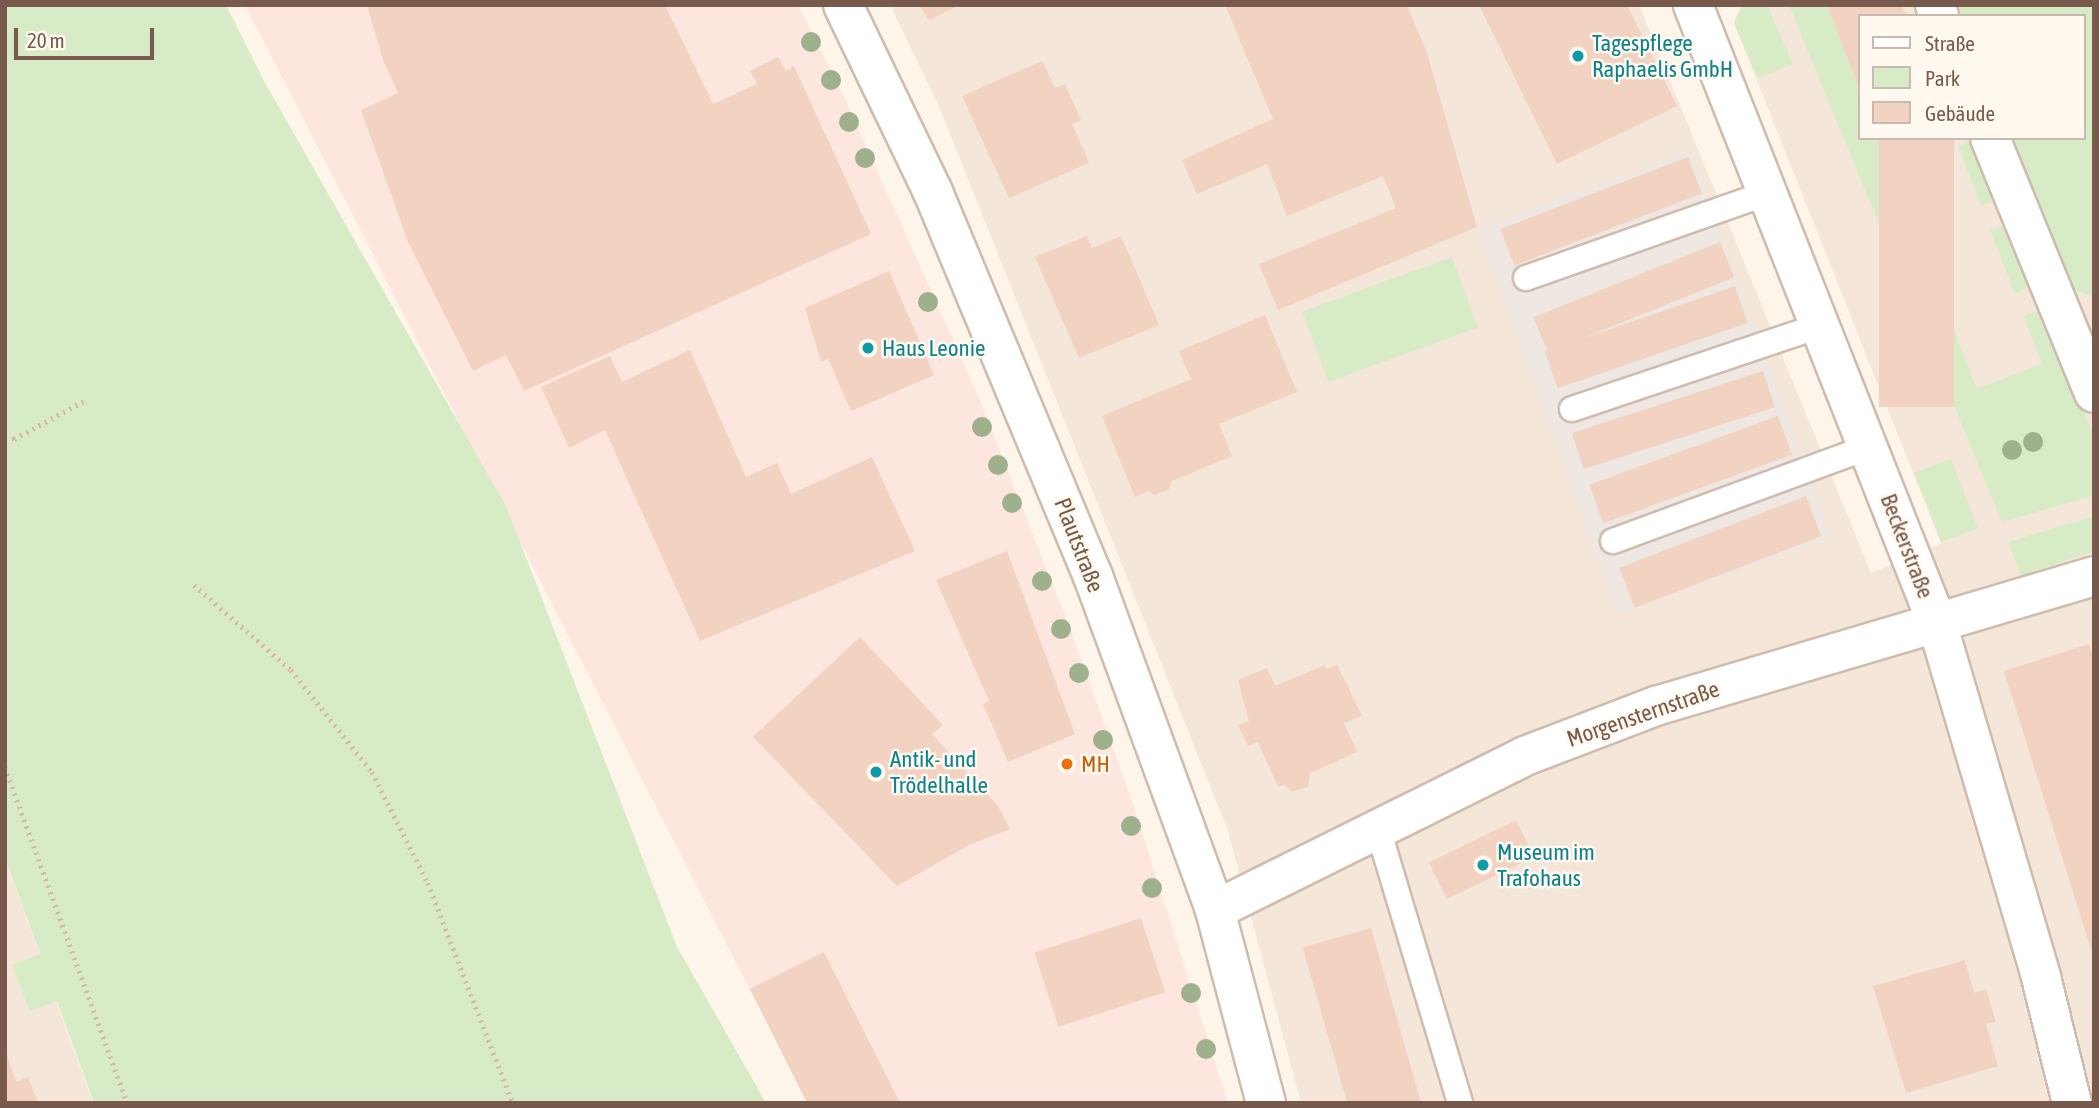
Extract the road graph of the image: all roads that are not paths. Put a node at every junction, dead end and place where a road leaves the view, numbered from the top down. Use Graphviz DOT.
graph roads {
  1 [pos="843,5"];
  2 [pos="1693,5"];
  3 [pos="1991,140"];
  4 [pos="1770,192"];
  5 [pos="1526,278"];
  6 [pos="1821,325"];
  7 [pos="2082,327"];
  8 [pos="2094,393"];
  9 [pos="1572,409"];
  10 [pos="1868,447"];
  11 [pos="1613,541"];
  12 [pos="2094,576"];
  13 [pos="1937,623"];
  14 [pos="1378,829"];
  15 [pos="1215,910"];
  16 [pos="1266,1103"];
  17 [pos="1460,1103"];
  18 [pos="2072,1103"];
  1 -- 15 [label="street, Plautstraße"];
  2 -- 4 [label="street, Beckerstraße"];
  3 -- 7 [label="street"];
  4 -- 5 [label="lane"];
  4 -- 6 [label="street, Beckerstraße"];
  6 -- 9 [label="lane"];
  6 -- 10 [label="street, Beckerstraße"];
  7 -- 8 [label="street"];
  10 -- 11 [label="lane"];
  10 -- 13 [label="street, Beckerstraße"];
  12 -- 13 [label="street, Morgensternstraße"];
  13 -- 14 [label="street, Morgensternstraße"];
  13 -- 18 [label="street, Beckerstraße"];
  14 -- 15 [label="street, Morgensternstraße"];
  14 -- 17 [label="lane"];
  15 -- 16 [label="street, Plautstraße"];
}
